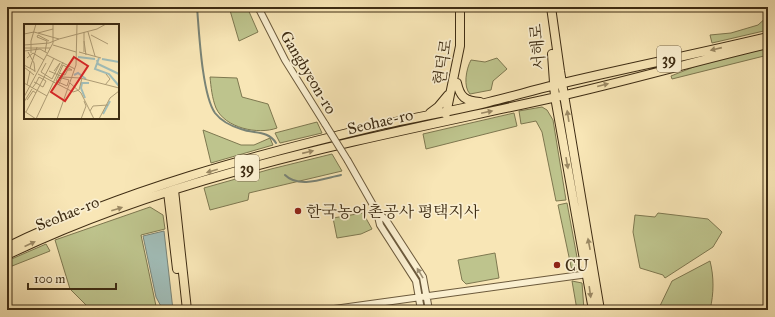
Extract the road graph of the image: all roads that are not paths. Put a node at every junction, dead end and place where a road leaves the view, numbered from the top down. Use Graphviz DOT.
graph roads {
  1 [pos="258,7"];
  2 [pos="460,7"];
  3 [pos="464,7"];
  4 [pos="548,7"];
  5 [pos="551,7"];
  6 [pos="768,36"];
  7 [pos="768,44"];
  8 [pos="563,83"];
  9 [pos="454,85"];
  10 [pos="553,85"];
  11 [pos="565,95"];
  12 [pos="555,97"];
  13 [pos="490,102"];
  14 [pos="448,111"];
  15 [pos="426,116"];
  16 [pos="447,121"];
  17 [pos="171,191"];
  18 [pos="377,212"];
  19 [pos="7,247"];
  20 [pos="7,255"];
  21 [pos="588,274"];
  22 [pos="427,296"];
  23 [pos="419,297"];
  24 [pos="181,310"];
  25 [pos="187,310"];
  26 [pos="327,310"];
  27 [pos="421,310"];
  28 [pos="429,310"];
  29 [pos="593,310"];
  30 [pos="600,310"];
  1 -- 18 [label="street, Gangbyeon-ro, bridge"];
  2 -- 9 [label="main road, 현덕로"];
  3 -- 9 [label="main road"];
  4 -- 10 [label="main road, 서해로"];
  5 -- 8 [label="main road"];
  6 -- 8 [label="main road, Seohae-ro / 39, one-way"];
  11 -- 7 [label="main road, Seohae-ro / 39, one-way"];
  8 -- 10 [label="main road, Seohae-ro / 39"];
  8 -- 11 [label="main road"];
  9 -- 13 [label="main road"];
  9 -- 14 [label="main road"];
  9 -- 15 [label="main road"];
  10 -- 12 [label="main road, 서해로"];
  10 -- 13 [label="main road, Seohae-ro / 39"];
  11 -- 12 [label="main road, Seohae-ro / 39"];
  30 -- 11 [label="main road, one-way"];
  16 -- 12 [label="main road, Seohae-ro / 39, one-way"];
  12 -- 21 [label="main road, 서해로, one-way"];
  13 -- 14 [label="main road, Seohae-ro / 39"];
  14 -- 15 [label="main road, Seohae-ro / 39"];
  14 -- 16 [label="main road"];
  15 -- 19 [label="main road, Seohae-ro / 39, one-way"];
  17 -- 16 [label="main road, Seohae-ro / 39, one-way"];
  20 -- 17 [label="main road, Seohae-ro / 39, one-way"];
  17 -- 24 [label="main road"];
  17 -- 25 [label="main road"];
  22 -- 18 [label="street, Gangbyeon-ro, one-way"];
  18 -- 23 [label="street, Gangbyeon-ro"];
  21 -- 22 [label="street"];
  21 -- 29 [label="main road, 서해로, one-way"];
  22 -- 23 [label="street"];
  22 -- 28 [label="street, Gangbyeon-ro"];
  23 -- 26 [label="street"];
  23 -- 27 [label="street, Gangbyeon-ro"];
}
